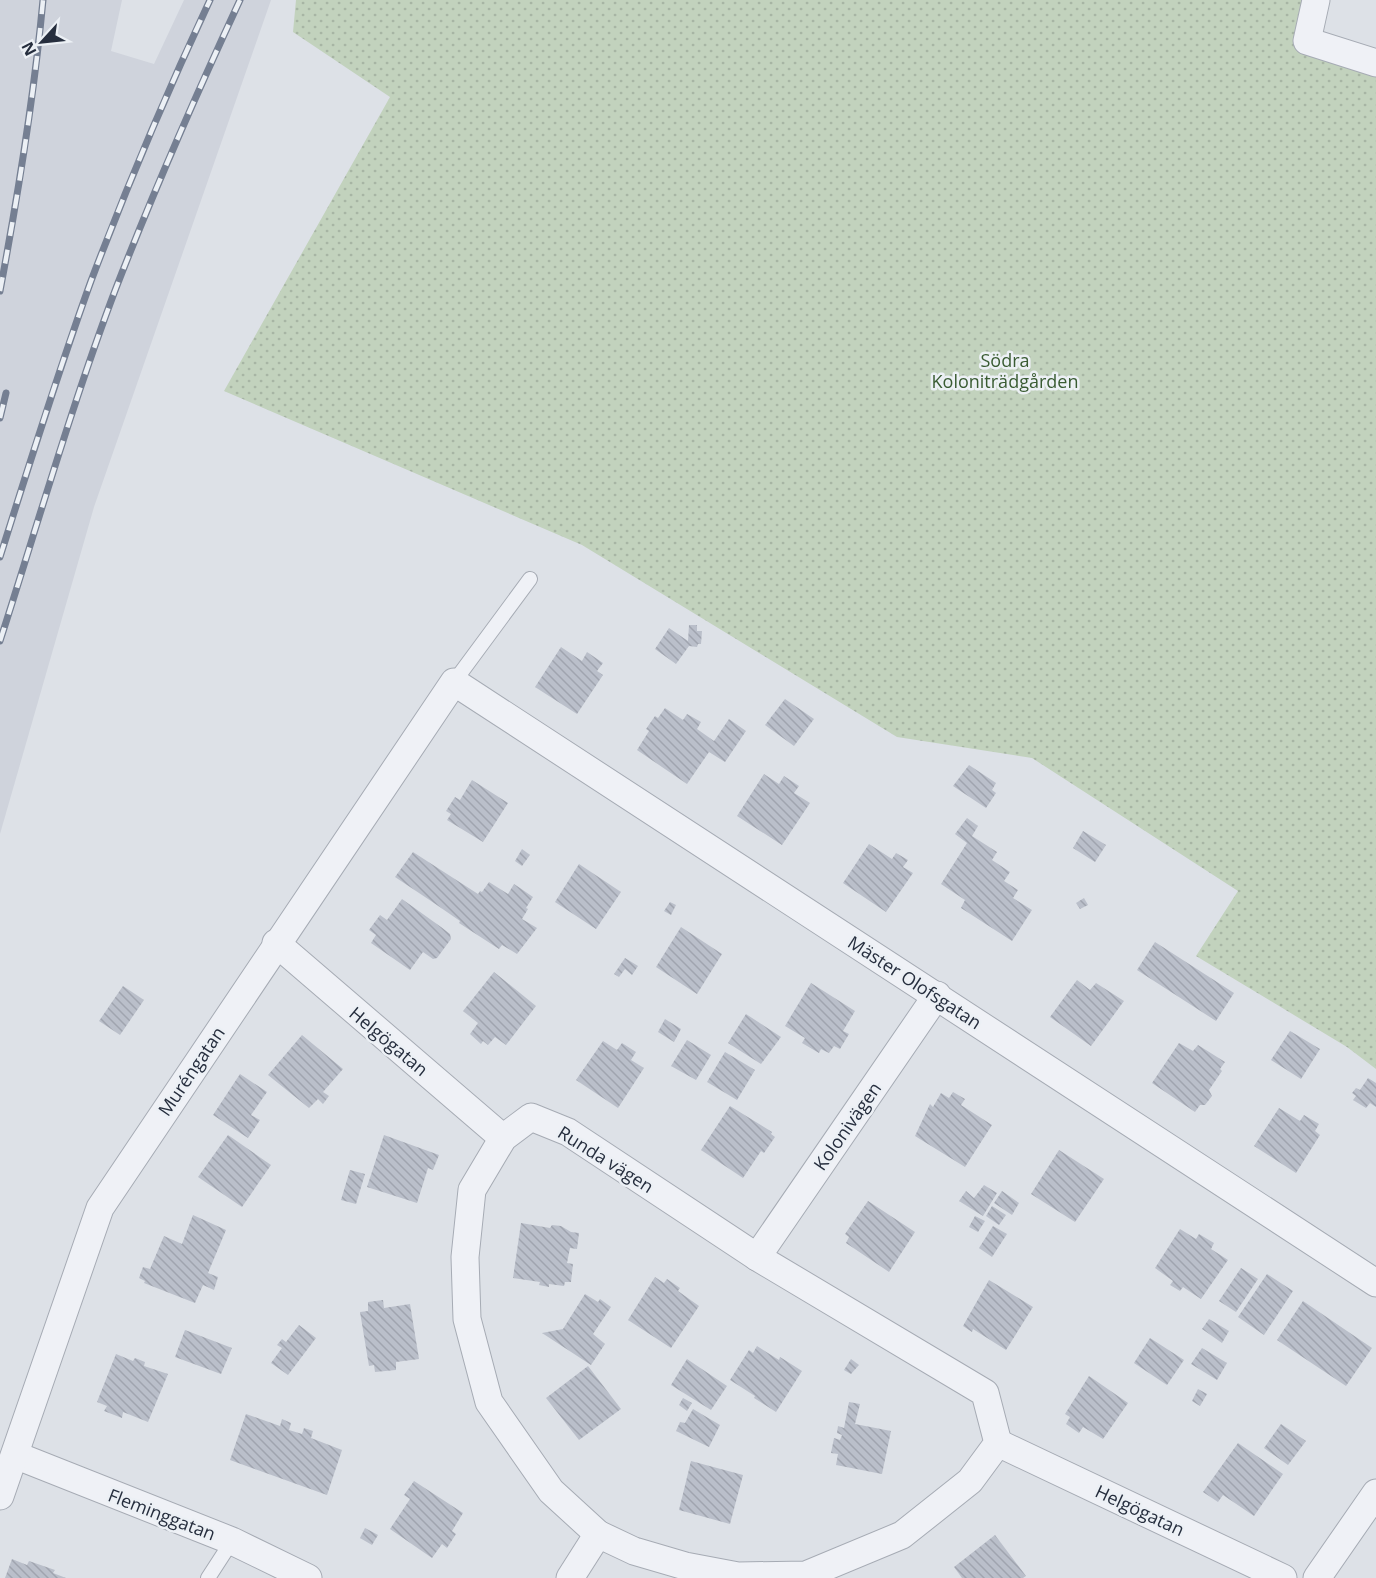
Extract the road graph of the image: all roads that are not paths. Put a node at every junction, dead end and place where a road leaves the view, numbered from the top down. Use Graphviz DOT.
graph roads {
  1 [pos="1316,0"];
  2 [pos="1376,63"];
  3 [pos="530,579"];
  4 [pos="454,682"];
  5 [pos="276,944"];
  6 [pos="937,995"];
  7 [pos="503,1138"];
  8 [pos="758,1257"];
  9 [pos="1376,1283"];
  10 [pos="998,1443"];
  11 [pos="15,1455"];
  12 [pos="1376,1493"];
  13 [pos="0,1496"];
  14 [pos="598,1534"];
  15 [pos="232,1541"];
  16 [pos="208,1578"];
  17 [pos="308,1578"];
  18 [pos="570,1578"];
  19 [pos="1283,1578"];
  20 [pos="1317,1578"];
  1 -- 2 [label="street"];
  3 -- 4 [label="lane"];
  4 -- 5 [label="street, Muréngatan"];
  4 -- 6 [label="street, Mäster Olofsgatan"];
  5 -- 7 [label="street, Helgögatan"];
  5 -- 11 [label="street, Muréngatan"];
  6 -- 8 [label="street, Kolonivägen"];
  6 -- 9 [label="street, Mäster Olofsgatan"];
  7 -- 8 [label="street, Runda vägen"];
  7 -- 14 [label="street, Runda vägen"];
  8 -- 10 [label="street, Runda vägen"];
  10 -- 14 [label="street, Runda vägen"];
  10 -- 19 [label="street, Helgögatan"];
  11 -- 13 [label="street, Muréngatan"];
  11 -- 15 [label="street, Fleminggatan"];
  12 -- 20 [label="street"];
  14 -- 18 [label="street"];
  15 -- 16 [label="lane"];
  15 -- 17 [label="street, Fleminggatan"];
}
